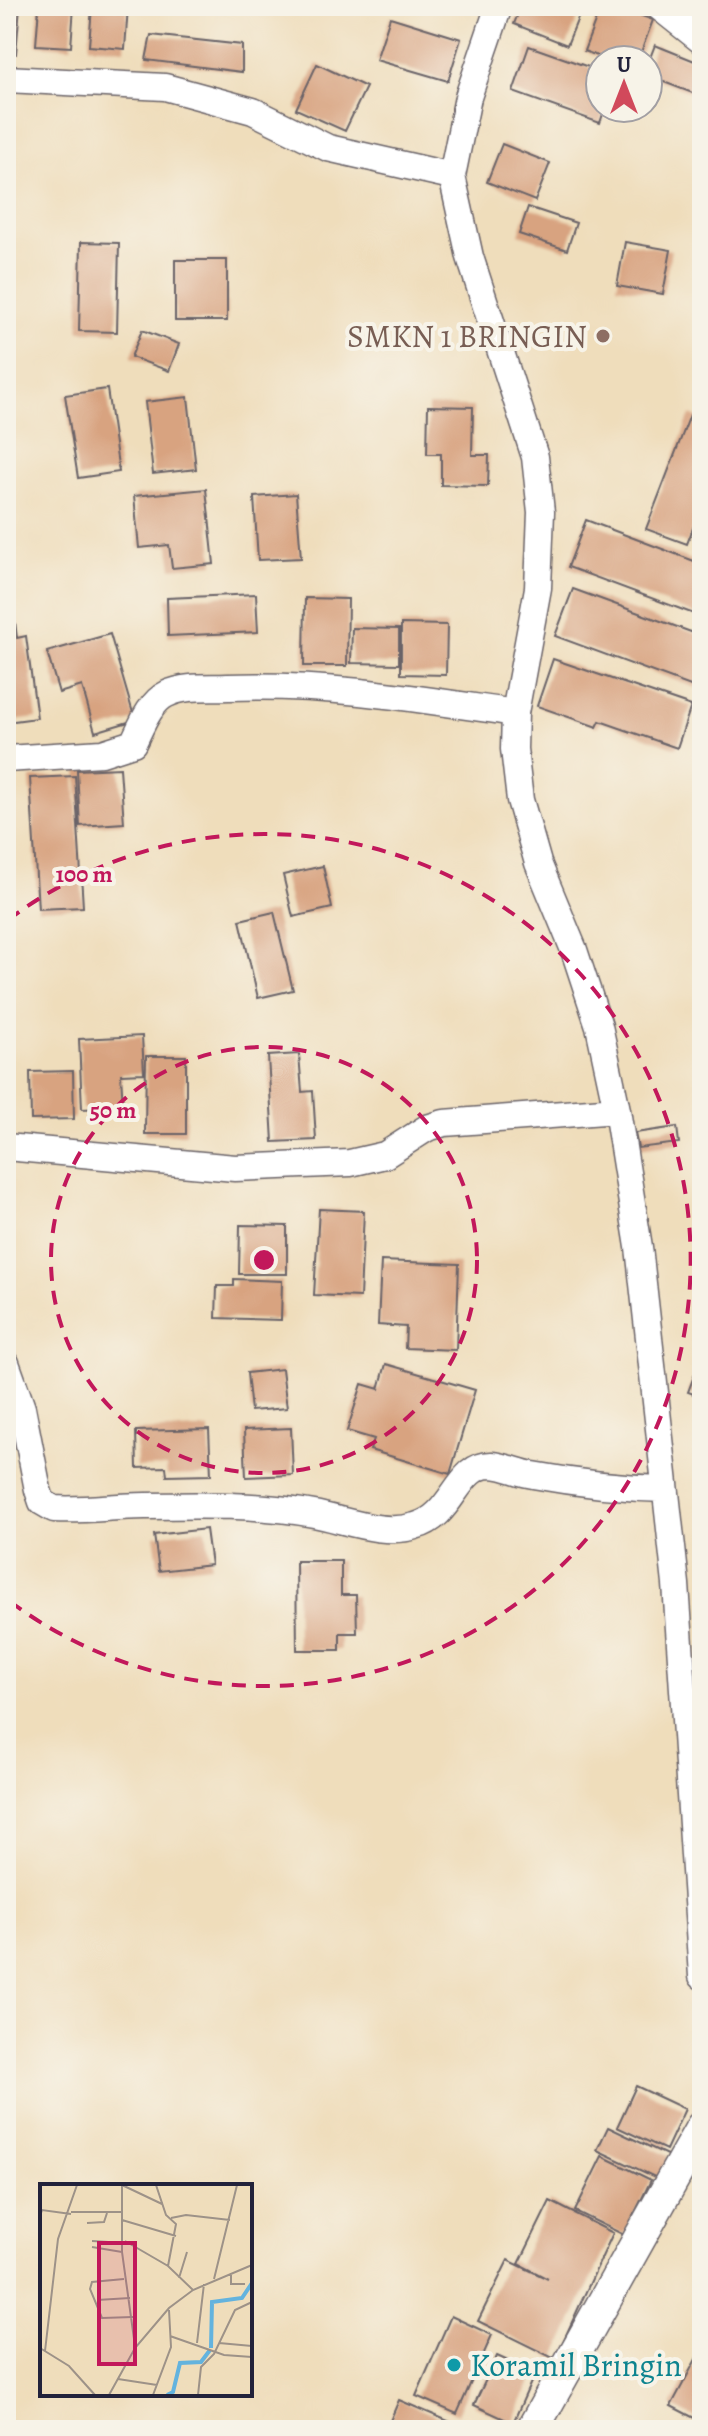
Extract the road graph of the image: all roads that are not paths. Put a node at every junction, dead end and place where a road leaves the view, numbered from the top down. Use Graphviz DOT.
graph roads {
  1 [pos="499,6"];
  2 [pos="658,6"];
  3 [pos="702,41"];
  4 [pos="6,79"];
  5 [pos="452,176"];
  6 [pos="515,713"];
  7 [pos="6,759"];
  8 [pos="617,1110"];
  9 [pos="6,1147"];
  10 [pos="6,1363"];
  11 [pos="665,1489"];
  12 [pos="702,1976"];
  13 [pos="702,2127"];
  14 [pos="532,2430"];
  1 -- 5 [label="street"];
  2 -- 3 [label="street"];
  4 -- 5 [label="street"];
  5 -- 6 [label="street"];
  6 -- 7 [label="street"];
  6 -- 8 [label="street"];
  8 -- 9 [label="street"];
  8 -- 11 [label="street"];
  10 -- 11 [label="street"];
  11 -- 12 [label="street"];
  13 -- 14 [label="street"];
}
